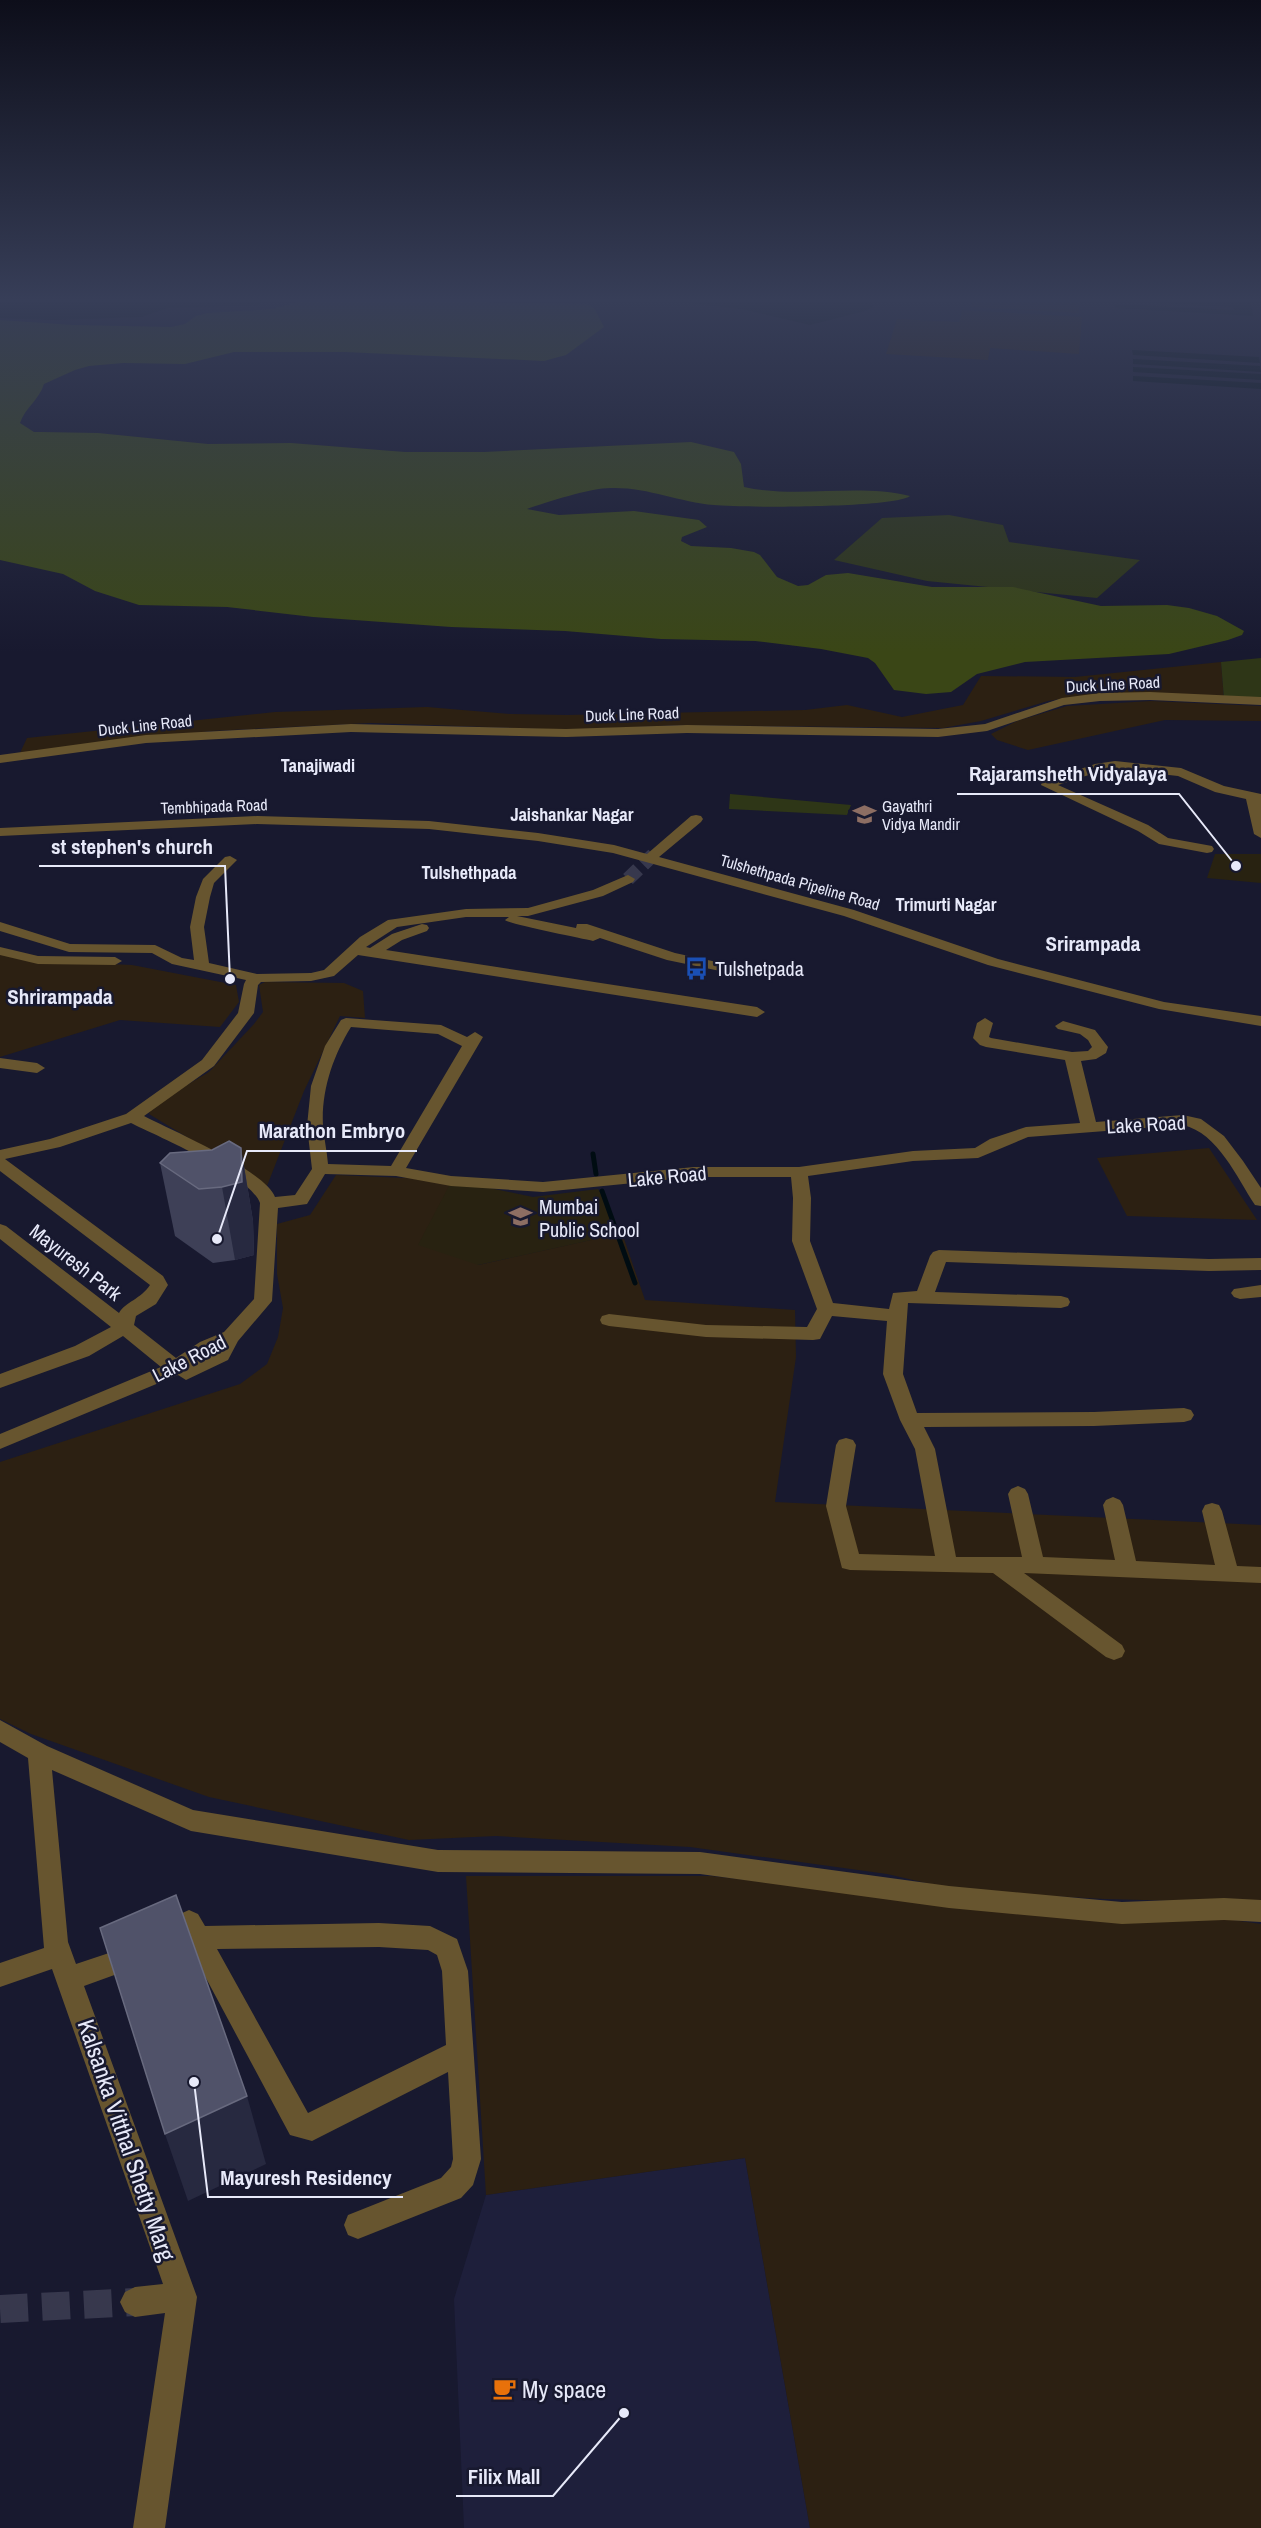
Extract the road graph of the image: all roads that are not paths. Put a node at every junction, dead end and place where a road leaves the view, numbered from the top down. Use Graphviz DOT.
graph roads {
  1 [pos="1261,701"];
  2 [pos="0,759"];
  3 [pos="1257,798"];
  4 [pos="696,819"];
  5 [pos="429,825"];
  6 [pos="0,832"];
  7 [pos="1261,834"];
  8 [pos="614,849"];
  9 [pos="1207,849"];
  10 [pos="230,860"];
  11 [pos="628,879"];
  12 [pos="528,912"];
  13 [pos="0,926"];
  14 [pos="593,938"];
  15 [pos="356,950"];
  16 [pos="0,951"];
  17 [pos="373,952"];
  18 [pos="177,961"];
  19 [pos="202,966"];
  20 [pos="749,973"];
  21 [pos="257,978"];
  22 [pos="757,1012"];
  23 [pos="1261,1021"];
  24 [pos="985,1023"];
  25 [pos="1063,1026"];
  26 [pos="1072,1057"];
  27 [pos="0,1063"];
  28 [pos="37,1068"];
  29 [pos="132,1117"];
  30 [pos="1089,1128"];
  31 [pos="0,1155"];
  32 [pos="0,1163"];
  33 [pos="320,1169"];
  34 [pos="12,1170"];
  35 [pos="396,1171"];
  36 [pos="799,1172"];
  37 [pos="1261,1201"];
  38 [pos="269,1203"];
  39 [pos="0,1230"];
  40 [pos="1261,1263"];
  41 [pos="1261,1291"];
  42 [pos="1240,1293"];
  43 [pos="924,1298"];
  44 [pos="1062,1302"];
  45 [pos="826,1309"];
  46 [pos="897,1316"];
  47 [pos="609,1320"];
  48 [pos="124,1328"];
  49 [pos="175,1371"];
  50 [pos="0,1381"];
  51 [pos="1184,1415"];
  52 [pos="910,1420"];
  53 [pos="35,1422"];
  54 [pos="0,1442"];
  55 [pos="846,1445"];
  56 [pos="1018,1494"];
  57 [pos="1113,1504"];
  58 [pos="1212,1511"];
  59 [pos="947,1565"];
  60 [pos="1034,1565"];
  61 [pos="1000,1567"];
  62 [pos="1127,1568"];
  63 [pos="1228,1573"];
  64 [pos="1261,1575"];
  65 [pos="1114,1651"];
  66 [pos="0,1730"];
  67 [pos="39,1753"];
  68 [pos="1261,1911"];
  69 [pos="194,1931"];
  70 [pos="65,1966"];
  71 [pos="0,1975"];
  72 [pos="460,2052"];
  73 [pos="358,2225"];
  74 [pos="182,2296"];
  75 [pos="135,2302"];
  76 [pos="149,2528"];
  1 -- 2 [label="street, Duck Line Road"];
  3 -- 7 [label="street"];
  3 -- 9 [label="street"];
  4 -- 8 [label="street"];
  5 -- 6 [label="street, Tembhipada Road"];
  5 -- 8 [label="street, Tulshethpada Pipeline Road"];
  8 -- 23 [label="street, Tulshethpada Pipeline Road"];
  10 -- 19 [label="street"];
  11 -- 12 [label="street"];
  12 -- 15 [label="street"];
  12 -- 20 [label="street"];
  13 -- 18 [label="street"];
  14 -- 17 [label="street"];
  15 -- 17 [label="street"];
  15 -- 21 [label="street"];
  16 -- 18 [label="street"];
  17 -- 22 [label="street"];
  18 -- 19 [label="street"];
  19 -- 21 [label="street"];
  21 -- 29 [label="street"];
  24 -- 26 [label="street"];
  25 -- 26 [label="street"];
  26 -- 30 [label="street"];
  27 -- 28 [label="street"];
  29 -- 31 [label="street"];
  29 -- 38 [label="street"];
  30 -- 36 [label="street, Lake Road"];
  30 -- 37 [label="street, Lake Road"];
  32 -- 34 [label="street"];
  33 -- 35 [label="street, Lake Road"];
  33 -- 35 [label="street"];
  33 -- 38 [label="street"];
  34 -- 48 [label="street"];
  35 -- 36 [label="street, Lake Road"];
  36 -- 45 [label="street"];
  38 -- 49 [label="street, Lake Road"];
  39 -- 48 [label="street, Mayuresh Park"];
  40 -- 43 [label="street"];
  41 -- 42 [label="street"];
  43 -- 44 [label="street"];
  43 -- 46 [label="street"];
  45 -- 46 [label="street"];
  45 -- 47 [label="street"];
  46 -- 52 [label="street"];
  48 -- 49 [label="street, Mayuresh Park"];
  48 -- 50 [label="street"];
  49 -- 53 [label="street"];
  49 -- 54 [label="street"];
  51 -- 52 [label="street"];
  52 -- 59 [label="street"];
  55 -- 59 [label="street"];
  56 -- 60 [label="street"];
  57 -- 62 [label="street"];
  58 -- 63 [label="street"];
  59 -- 61 [label="street"];
  60 -- 61 [label="street"];
  60 -- 62 [label="street"];
  61 -- 65 [label="street"];
  62 -- 63 [label="street"];
  63 -- 64 [label="street"];
  66 -- 67 [label="street"];
  67 -- 68 [label="street"];
  67 -- 70 [label="street, Kalsanka Vitthal Shetty Marg"];
  69 -- 70 [label="street"];
  69 -- 72 [label="street"];
  69 -- 72 [label="street"];
  70 -- 71 [label="street"];
  70 -- 74 [label="street, Kalsanka Vitthal Shetty Marg"];
  72 -- 73 [label="street"];
  74 -- 75 [label="street"];
  74 -- 76 [label="street, Kalsanka Vitthal Shetty Marg"];
}
